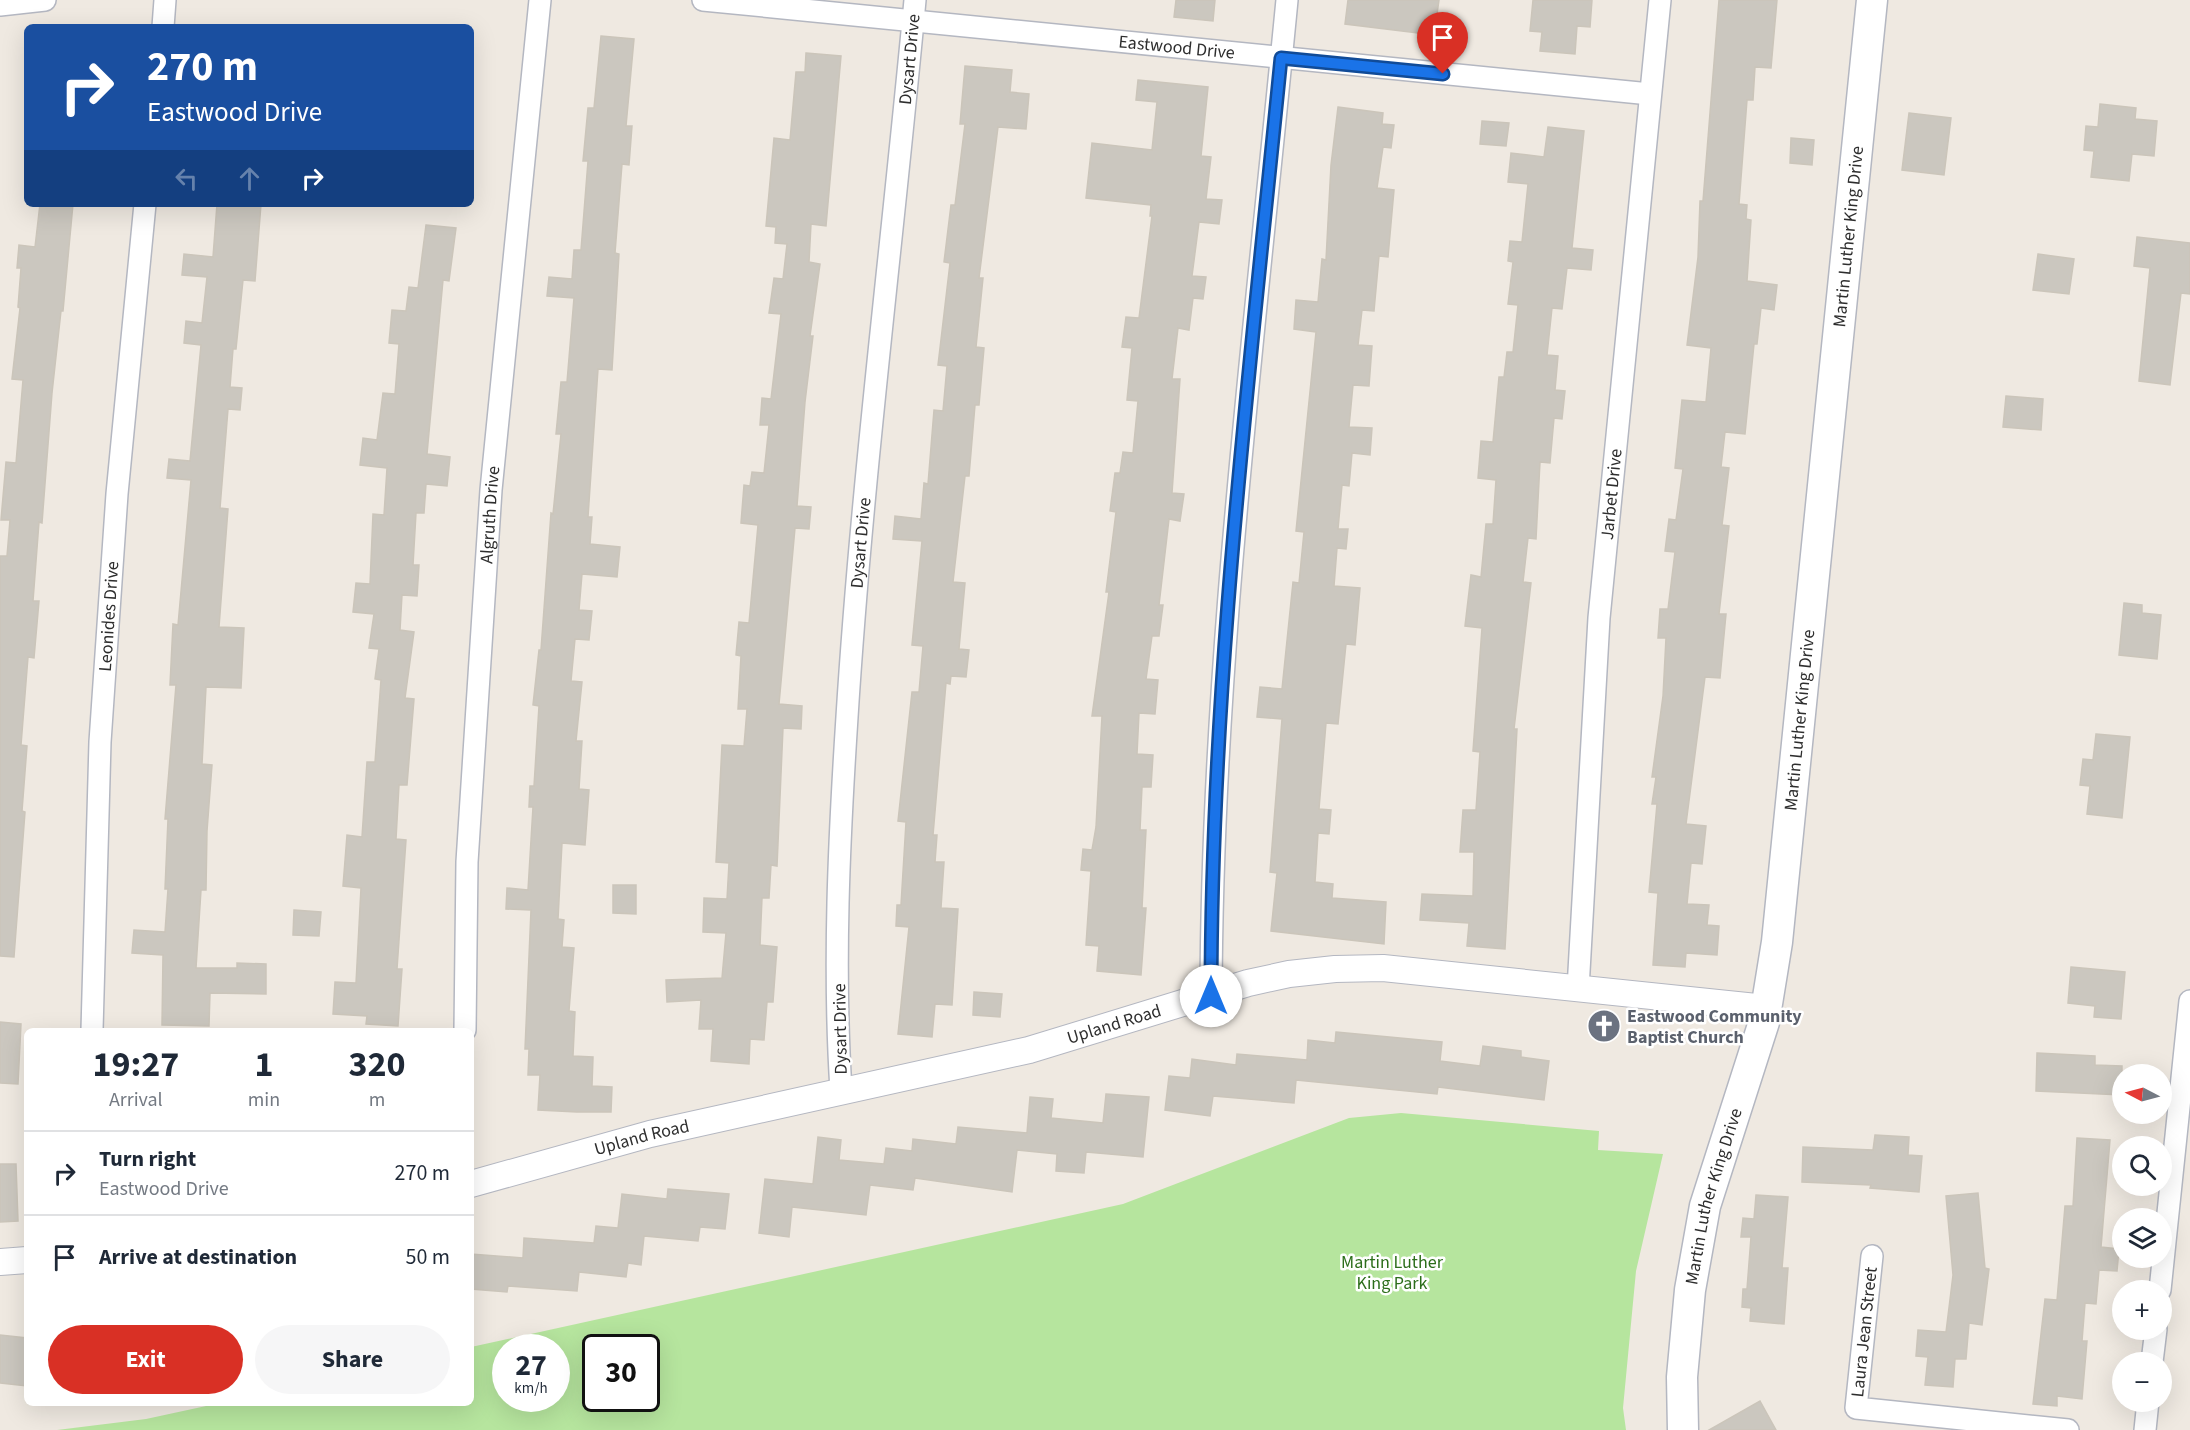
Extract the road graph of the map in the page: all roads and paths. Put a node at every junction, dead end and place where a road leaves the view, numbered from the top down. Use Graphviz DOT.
graph roads {
  1 [pos="45,0"];
  2 [pos="165,0"];
  3 [pos="540,0"];
  4 [pos="703,0"];
  5 [pos="915,0"];
  6 [pos="1287,0"];
  7 [pos="1660,0"];
  8 [pos="1872,0"];
  9 [pos="0,5"];
  10 [pos="913,22"];
  11 [pos="163,24"];
  12 [pos="1281,58"];
  13 [pos="1650,94"];
  14 [pos="145,207"];
  15 [pos="1578,989"];
  16 [pos="1211,996"];
  17 [pos="2190,1001"];
  18 [pos="1766,1008"];
  19 [pos="92,1028"];
  20 [pos="465,1028"];
  21 [pos="841,1090"];
  22 [pos="474,1183"];
  23 [pos="1872,1256"];
  24 [pos="24,1260"];
  25 [pos="0,1262"];
  26 [pos="2161,1280"];
  27 [pos="2147,1412"];
  28 [pos="1683,1430"];
  29 [pos="2068,1430"];
  30 [pos="2145,1430"];
  1 -- 9 [label="street"];
  2 -- 11 [label="street"];
  3 -- 20 [label="street, Algruth Drive"];
  4 -- 10 [label="street, Eastwood Drive"];
  5 -- 10 [label="street, Dysart Drive"];
  6 -- 12 [label="street"];
  7 -- 13 [label="street, Jarbet Drive"];
  8 -- 18 [label="main road, Martin Luther King Drive"];
  10 -- 12 [label="street, Eastwood Drive"];
  10 -- 21 [label="street, Dysart Drive"];
  12 -- 13 [label="street, Eastwood Drive"];
  12 -- 16 [label="street"];
  13 -- 15 [label="street, Jarbet Drive"];
  14 -- 19 [label="street, Leonides Drive"];
  15 -- 16 [label="street, Upland Road"];
  15 -- 18 [label="street, Upland Road"];
  16 -- 21 [label="street, Upland Road"];
  17 -- 26 [label="street"];
  18 -- 28 [label="main road, Martin Luther King Drive"];
  21 -- 22 [label="street, Upland Road"];
  23 -- 29 [label="street, Laura Jean Street"];
  24 -- 25 [label="street"];
  27 -- 30 [label="street"];
}
